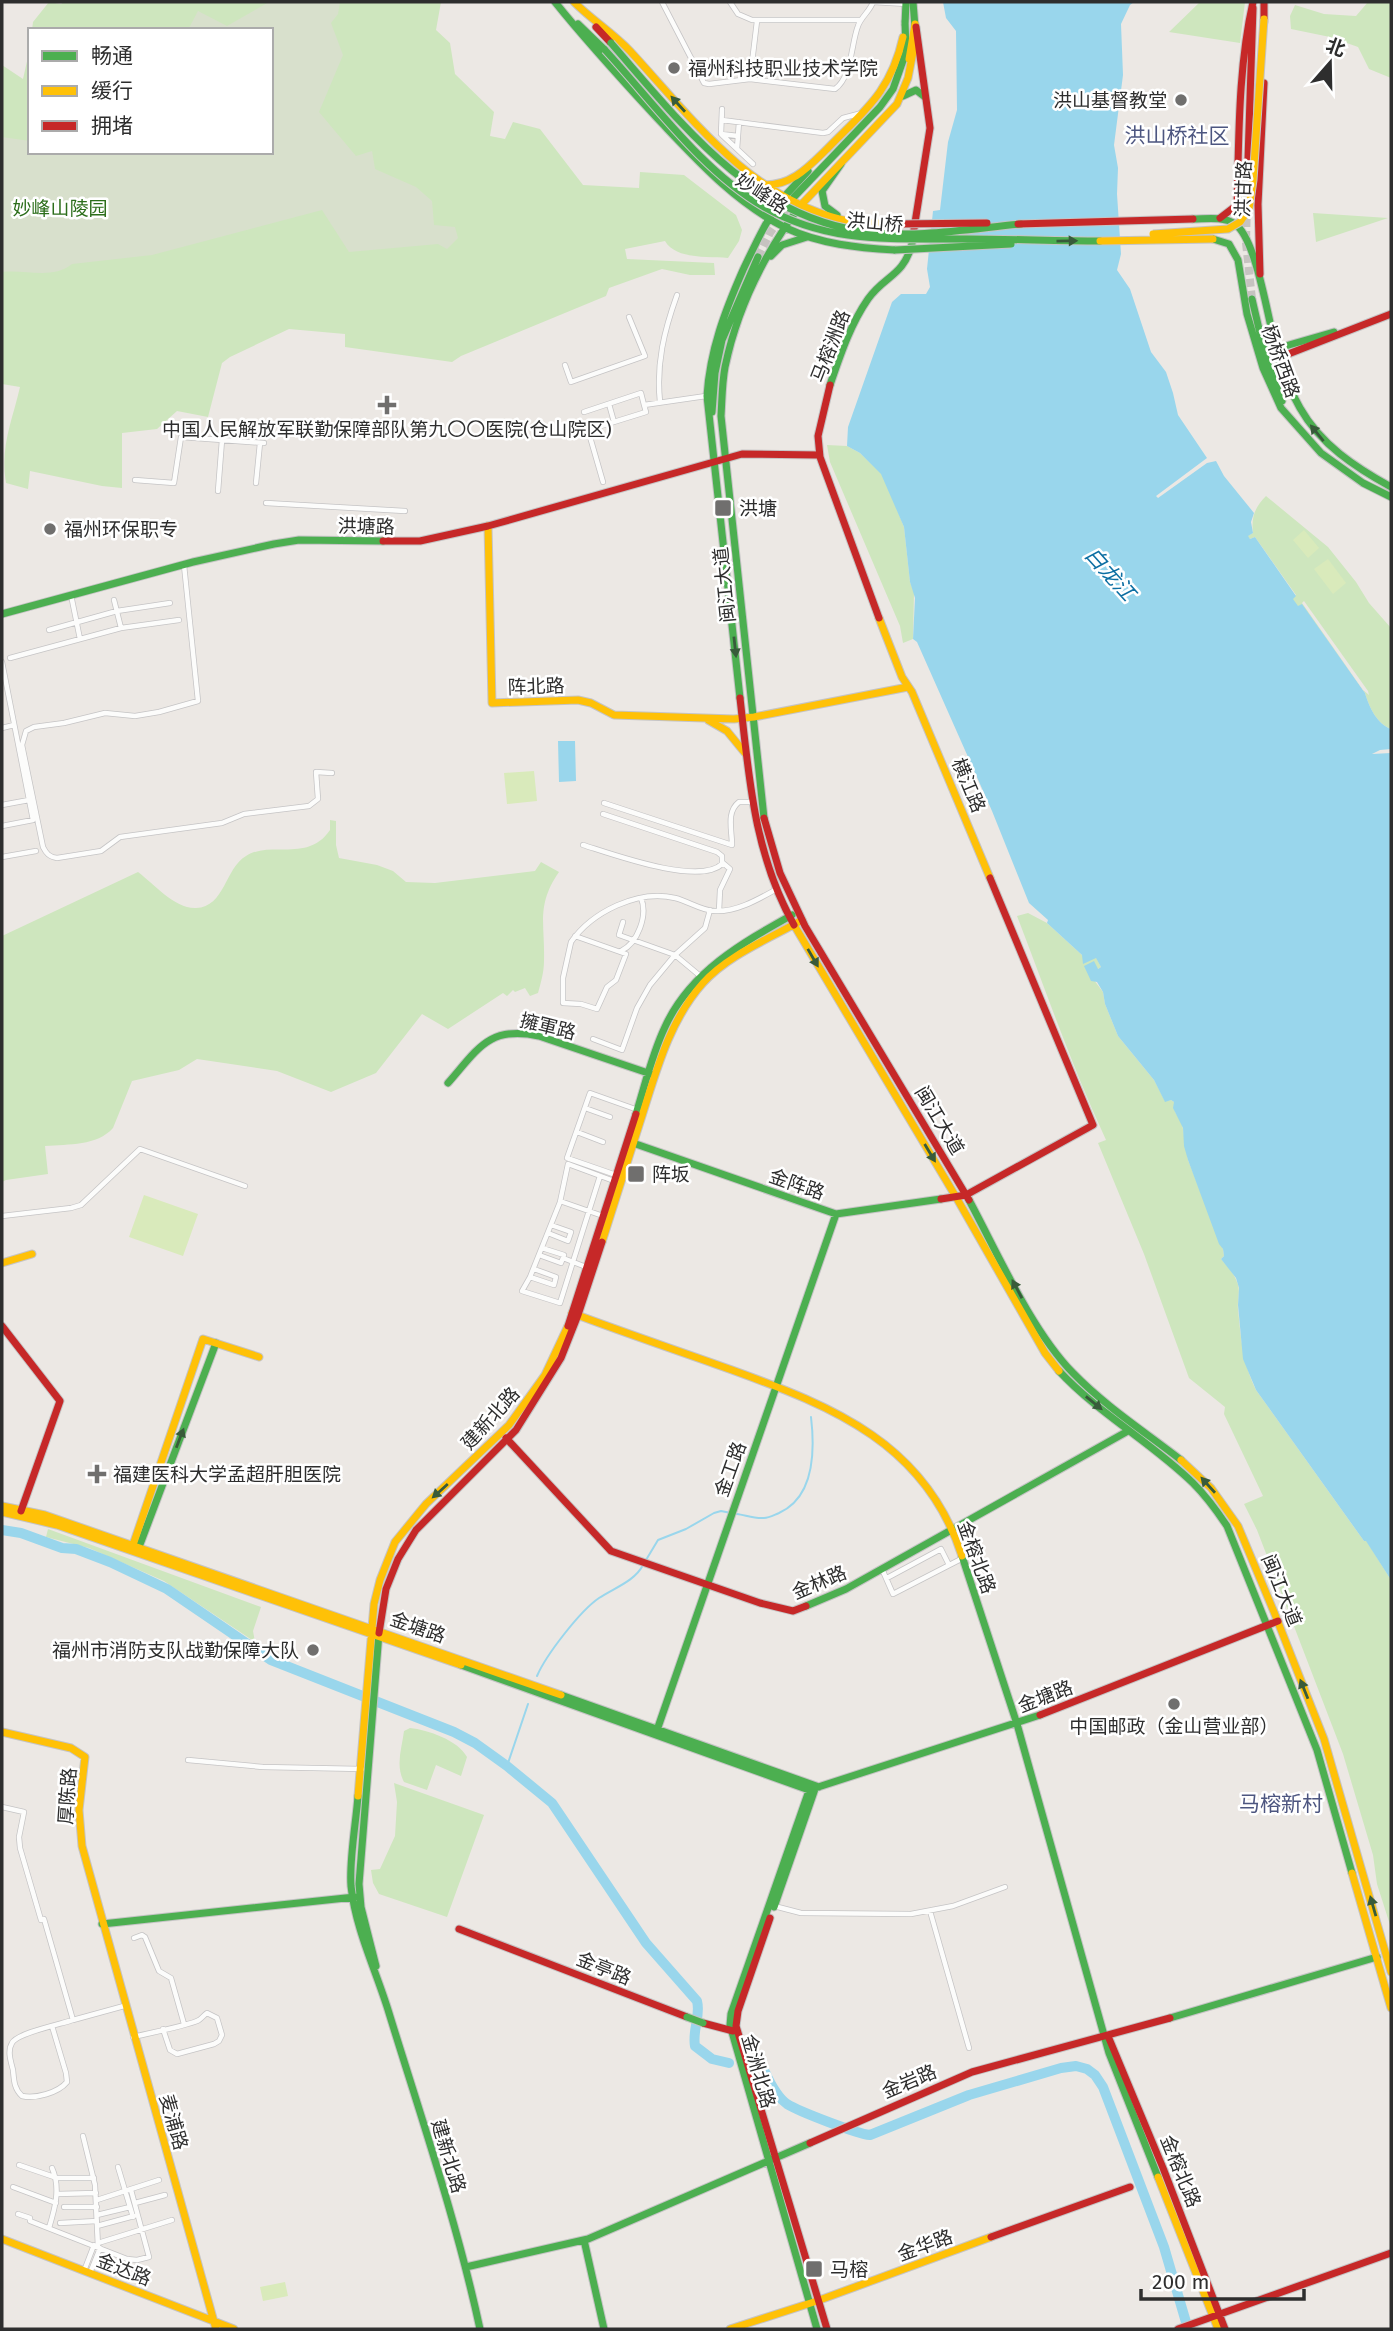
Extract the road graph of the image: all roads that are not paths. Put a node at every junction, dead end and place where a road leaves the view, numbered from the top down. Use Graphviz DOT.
graph roads {
  1 [pos="555,2"];
  2 [pos="574,2"];
  3 [pos="662,2"];
  4 [pos="730,2"];
  5 [pos="873,2"];
  6 [pos="1264,2"];
  7 [pos="910,5"];
  8 [pos="1253,5"];
  9 [pos="587,16"];
  10 [pos="1264,19"];
  11 [pos="862,20"];
  12 [pos="905,20"];
  13 [pos="757,21"];
  14 [pos="915,24"];
  15 [pos="750,79"];
  16 [pos="900,98"];
  17 [pos="928,101"];
  18 [pos="722,108"];
  19 [pos="863,113"];
  20 [pos="722,120"];
  21 [pos="739,122"];
  22 [pos="721,134"];
  23 [pos="738,136"];
  24 [pos="830,146"];
  25 [pos="737,149"];
  26 [pos="1248,159"];
  27 [pos="754,164"];
  28 [pos="841,164"];
  29 [pos="760,184"];
  30 [pos="1238,195"];
  31 [pos="783,198"];
  32 [pos="797,201"];
  33 [pos="1258,204"];
  34 [pos="768,218"];
  35 [pos="1220,218"];
  36 [pos="867,222"];
  37 [pos="1021,225"];
  38 [pos="784,226"];
  39 [pos="807,237"];
  40 [pos="1213,239"];
  41 [pos="1129,240"];
  42 [pos="1030,241"];
  43 [pos="759,276"];
  44 [pos="1262,294"];
  45 [pos="677,295"];
  46 [pos="1252,299"];
  47 [pos="1391,314"];
  48 [pos="629,317"];
  49 [pos="1346,330"];
  50 [pos="1275,349"];
  51 [pos="1278,358"];
  52 [pos="565,365"];
  53 [pos="707,396"];
  54 [pos="660,402"];
  55 [pos="609,404"];
  56 [pos="644,405"];
  57 [pos="584,412"];
  58 [pos="722,416"];
  59 [pos="614,422"];
  60 [pos="710,433"];
  61 [pos="1305,436"];
  62 [pos="222,440"];
  63 [pos="819,455"];
  64 [pos="726,457"];
  65 [pos="714,460"];
  66 [pos="135,480"];
  67 [pos="603,482"];
  68 [pos="256,483"];
  69 [pos="1391,487"];
  70 [pos="218,491"];
  71 [pos="1391,497"];
  72 [pos="266,503"];
  73 [pos="405,512"];
  74 [pos="488,526"];
  75 [pos="184,565"];
  76 [pos="71,595"];
  77 [pos="114,600"];
  78 [pos="170,604"];
  79 [pos="117,611"];
  80 [pos="2,614"];
  81 [pos="179,620"];
  82 [pos="77,622"];
  83 [pos="121,628"];
  84 [pos="48,630"];
  85 [pos="80,639"];
  86 [pos="10,658"];
  87 [pos="2,662"];
  88 [pos="908,687"];
  89 [pos="4,690"];
  90 [pos="754,717"];
  91 [pos="700,718"];
  92 [pos="743,718"];
  93 [pos="14,726"];
  94 [pos="2,728"];
  95 [pos="748,757"];
  96 [pos="332,773"];
  97 [pos="29,800"];
  98 [pos="604,803"];
  99 [pos="752,803"];
  100 [pos="2,805"];
  101 [pos="603,814"];
  102 [pos="2,826"];
  103 [pos="583,845"];
  104 [pos="36,851"];
  105 [pos="2,857"];
  106 [pos="723,863"];
  107 [pos="775,890"];
  108 [pos="641,898"];
  109 [pos="710,911"];
  110 [pos="719,911"];
  111 [pos="797,912"];
  112 [pos="791,920"];
  113 [pos="802,920"];
  114 [pos="623,922"];
  115 [pos="575,936"];
  116 [pos="634,940"];
  117 [pos="620,952"];
  118 [pos="675,955"];
  119 [pos="699,975"];
  120 [pos="593,1040"];
  121 [pos="652,1075"];
  122 [pos="448,1083"];
  123 [pos="585,1108"];
  124 [pos="638,1110"];
  125 [pos="610,1117"];
  126 [pos="577,1132"];
  127 [pos="603,1142"];
  128 [pos="633,1143"];
  129 [pos="600,1176"];
  130 [pos="615,1178"];
  131 [pos="245,1186"];
  132 [pos="966,1195"];
  133 [pos="956,1196"];
  134 [pos="560,1201"];
  135 [pos="589,1211"];
  136 [pos="836,1214"];
  137 [pos="2,1216"];
  138 [pos="603,1216"];
  139 [pos="551,1225"];
  140 [pos="548,1233"];
  141 [pos="542,1248"];
  142 [pos="32,1254"];
  143 [pos="539,1255"];
  144 [pos="563,1258"];
  145 [pos="572,1261"];
  146 [pos="2,1262"];
  147 [pos="586,1267"];
  148 [pos="534,1269"];
  149 [pos="530,1277"];
  150 [pos="575,1314"];
  151 [pos="2,1326"];
  152 [pos="216,1343"];
  153 [pos="259,1357"];
  154 [pos="776,1386"];
  155 [pos="1128,1431"];
  156 [pos="504,1436"];
  157 [pos="2,1506"];
  158 [pos="2,1512"];
  159 [pos="21,1512"];
  160 [pos="953,1530"];
  161 [pos="136,1546"];
  162 [pos="962,1558"];
  163 [pos="949,1565"];
  164 [pos="882,1569"];
  165 [pos="887,1578"];
  166 [pos="707,1585"];
  167 [pos="1278,1621"];
  168 [pos="1268,1624"];
  169 [pos="374,1632"];
  170 [pos="1017,1724"];
  171 [pos="2,1732"];
  172 [pos="656,1732"];
  173 [pos="188,1760"];
  174 [pos="363,1769"];
  175 [pos="815,1787"];
  176 [pos="2,1807"];
  177 [pos="1005,1887"];
  178 [pos="356,1896"];
  179 [pos="772,1905"];
  180 [pos="930,1911"];
  181 [pos="102,1924"];
  182 [pos="459,1929"];
  183 [pos="134,1938"];
  184 [pos="1377,1956"];
  185 [pos="1391,1972"];
  186 [pos="124,2006"];
  187 [pos="1391,2008"];
  188 [pos="73,2020"];
  189 [pos="185,2024"];
  190 [pos="52,2026"];
  191 [pos="163,2029"];
  192 [pos="734,2031"];
  193 [pos="133,2037"];
  194 [pos="1106,2037"];
  195 [pos="969,2048"];
  196 [pos="83,2136"];
  197 [pos="772,2158"];
  198 [pos="19,2165"];
  199 [pos="118,2167"];
  200 [pos="52,2168"];
  201 [pos="57,2178"];
  202 [pos="94,2178"];
  203 [pos="159,2180"];
  204 [pos="13,2187"];
  205 [pos="1130,2187"];
  206 [pos="128,2191"];
  207 [pos="96,2193"];
  208 [pos="57,2194"];
  209 [pos="164,2195"];
  210 [pos="96,2200"];
  211 [pos="56,2203"];
  212 [pos="132,2205"];
  213 [pos="64,2207"];
  214 [pos="97,2207"];
  215 [pos="18,2214"];
  216 [pos="136,2216"];
  217 [pos="172,2220"];
  218 [pos="97,2221"];
  219 [pos="60,2223"];
  220 [pos="49,2228"];
  221 [pos="142,2230"];
  222 [pos="2,2239"];
  223 [pos="584,2241"];
  224 [pos="97,2246"];
  225 [pos="1391,2253"];
  226 [pos="466,2267"];
  227 [pos="87,2272"];
  228 [pos="813,2303"];
  229 [pos="1217,2315"];
  230 [pos="215,2325"];
  231 [pos="234,2329"];
  232 [pos="480,2329"];
  233 [pos="604,2329"];
  234 [pos="730,2329"];
  235 [pos="817,2329"];
  236 [pos="827,2329"];
  237 [pos="1179,2329"];
  238 [pos="1218,2329"];
  239 [pos="1225,2329"];
  1 -- 34 [label="main road, 妙峰路"];
  1 -- 42 [label="main road, 洪山桥, bridge"];
  2 -- 9 [label="main road, 妙峰路"];
  3 -- 15 [label="street"];
  4 -- 13 [label="street"];
  5 -- 7 [label="street"];
  5 -- 11 [label="street"];
  6 -- 10 [label="main road, 洪甘路"];
  7 -- 12 [label="main road"];
  7 -- 14 [label="main road"];
  8 -- 26 [label="main road"];
  8 -- 30 [label="main road, 洪甘路"];
  29 -- 9 [label="main road, 妙峰路, one-way"];
  9 -- 37 [label="main road, bridge"];
  10 -- 33 [label="main road, 洪甘路"];
  10 -- 41 [label="main road, bridge"];
  11 -- 13 [label="street"];
  11 -- 15 [label="street"];
  12 -- 19 [label="main road"];
  12 -- 32 [label="main road"];
  13 -- 15 [label="street"];
  14 -- 16 [label="main road"];
  14 -- 17 [label="main road, 马榕洲路"];
  14 -- 32 [label="main road"];
  16 -- 17 [label="main road"];
  16 -- 28 [label="main road"];
  17 -- 63 [label="main road, 马榕洲路"];
  18 -- 20 [label="street"];
  19 -- 21 [label="street"];
  19 -- 24 [label="main road"];
  20 -- 21 [label="street"];
  20 -- 22 [label="street"];
  21 -- 23 [label="street"];
  22 -- 23 [label="street"];
  22 -- 25 [label="street"];
  23 -- 25 [label="street"];
  24 -- 29 [label="main road"];
  24 -- 31 [label="main road"];
  25 -- 27 [label="street"];
  28 -- 32 [label="main road"];
  28 -- 36 [label="main road"];
  29 -- 31 [label="main road, 妙峰路"];
  30 -- 33 [label="main road"];
  30 -- 35 [label="main road, 洪甘路"];
  31 -- 32 [label="main road, 妙峰路"];
  31 -- 34 [label="main road"];
  32 -- 36 [label="main road, 妙峰路"];
  32 -- 38 [label="main road, 闽江大道"];
  33 -- 44 [label="main road, 洪甘路"];
  34 -- 38 [label="main road, 妙峰路"];
  34 -- 53 [label="main road"];
  35 -- 37 [label="main road, 洪山桥, bridge"];
  35 -- 44 [label="main road"];
  36 -- 37 [label="main road, 洪山桥, bridge"];
  38 -- 39 [label="main road, 妙峰路"];
  38 -- 43 [label="main road, 闽江大道"];
  39 -- 42 [label="main road, 妙峰路, bridge"];
  39 -- 43 [label="main road"];
  40 -- 41 [label="main road, 洪山桥, bridge"];
  40 -- 61 [label="main road, 杨桥西路"];
  42 -- 41 [label="main road, 洪山桥, one-way, bridge"];
  43 -- 58 [label="main road, 闽江大道"];
  44 -- 50 [label="main road, 杨桥西路"];
  45 -- 54 [label="street"];
  46 -- 61 [label="main road"];
  47 -- 49 [label="main road"];
  48 -- 52 [label="street"];
  49 -- 50 [label="main road"];
  49 -- 51 [label="main road"];
  50 -- 51 [label="main road, 杨桥西路"];
  69 -- 51 [label="main road, 杨桥西路, one-way"];
  53 -- 54 [label="street"];
  53 -- 60 [label="main road"];
  54 -- 56 [label="street"];
  55 -- 56 [label="street"];
  55 -- 57 [label="street"];
  55 -- 59 [label="street"];
  56 -- 59 [label="street"];
  58 -- 60 [label="main road"];
  58 -- 64 [label="main road, 闽江大道"];
  59 -- 67 [label="street"];
  60 -- 65 [label="main road, 闽江大道"];
  61 -- 71 [label="main road, 杨桥西路"];
  62 -- 66 [label="street"];
  62 -- 68 [label="street"];
  62 -- 70 [label="street"];
  63 -- 64 [label="main road, 洪塘路"];
  63 -- 88 [label="main road, 横江路"];
  64 -- 65 [label="main road, 洪塘路"];
  64 -- 90 [label="main road, 闽江大道"];
  65 -- 74 [label="main road, 洪塘路"];
  65 -- 92 [label="main road, 闽江大道, one-way"];
  72 -- 73 [label="street"];
  74 -- 75 [label="main road, 洪塘路"];
  74 -- 91 [label="main road, 阵北路"];
  75 -- 76 [label="main road, 洪塘路"];
  75 -- 96 [label="street"];
  76 -- 80 [label="main road, 洪塘路"];
  76 -- 82 [label="street"];
  77 -- 79 [label="street"];
  78 -- 79 [label="street"];
  79 -- 82 [label="street"];
  79 -- 83 [label="street"];
  81 -- 83 [label="street"];
  82 -- 84 [label="street"];
  82 -- 85 [label="street"];
  83 -- 85 [label="street"];
  85 -- 86 [label="street"];
  87 -- 89 [label="street"];
  88 -- 90 [label="main road, 阵北路"];
  88 -- 132 [label="main road, 横江路"];
  89 -- 93 [label="street"];
  90 -- 92 [label="main road, 阵北路"];
  90 -- 111 [label="main road, 闽江大道"];
  91 -- 92 [label="main road, 阵北路"];
  91 -- 95 [label="main road"];
  92 -- 95 [label="main road, 闽江大道"];
  93 -- 94 [label="street"];
  93 -- 97 [label="street"];
  95 -- 99 [label="main road, 闽江大道"];
  97 -- 100 [label="street"];
  97 -- 102 [label="street"];
  98 -- 99 [label="street"];
  99 -- 107 [label="main road, 闽江大道"];
  101 -- 106 [label="street"];
  103 -- 106 [label="street"];
  104 -- 105 [label="street"];
  106 -- 110 [label="street"];
  107 -- 110 [label="street"];
  107 -- 112 [label="main road, 闽江大道"];
  108 -- 109 [label="street"];
  108 -- 115 [label="street"];
  108 -- 116 [label="street"];
  109 -- 110 [label="street"];
  109 -- 118 [label="street"];
  111 -- 112 [label="main road, 建新北路"];
  111 -- 113 [label="main road, 闽江大道"];
  112 -- 113 [label="main road, 建新北路"];
  112 -- 119 [label="main road, 建新北路"];
  112 -- 121 [label="main road, 建新北路"];
  112 -- 133 [label="main road, 闽江大道, one-way"];
  113 -- 132 [label="main road, 闽江大道"];
  114 -- 116 [label="street"];
  115 -- 117 [label="street"];
  115 -- 117 [label="street"];
  116 -- 117 [label="street"];
  116 -- 118 [label="street"];
  118 -- 119 [label="street"];
  118 -- 120 [label="street"];
  119 -- 121 [label="main road, 建新北路"];
  121 -- 122 [label="main road, 擁軍路"];
  121 -- 124 [label="main road, 建新北路"];
  121 -- 128 [label="main road, 建新北路"];
  123 -- 124 [label="street"];
  123 -- 125 [label="street"];
  123 -- 126 [label="street"];
  124 -- 130 [label="main road, 建新北路"];
  126 -- 127 [label="street"];
  126 -- 130 [label="street"];
  128 -- 136 [label="main road, 金阵路"];
  128 -- 150 [label="main road, 建新北路"];
  129 -- 130 [label="street"];
  129 -- 134 [label="street"];
  129 -- 135 [label="street"];
  130 -- 138 [label="main road, 建新北路"];
  131 -- 137 [label="street"];
  132 -- 133 [label="main road, 金阵路"];
  167 -- 132 [label="main road, 闽江大道, one-way"];
  133 -- 136 [label="main road, 金阵路"];
  133 -- 155 [label="main road, 闽江大道, one-way"];
  134 -- 135 [label="street"];
  134 -- 139 [label="street"];
  135 -- 138 [label="street"];
  135 -- 145 [label="street"];
  136 -- 154 [label="main road, 金工路"];
  138 -- 147 [label="main road, 建新北路"];
  139 -- 140 [label="street"];
  139 -- 140 [label="street"];
  140 -- 141 [label="street"];
  141 -- 143 [label="street"];
  141 -- 144 [label="street"];
  142 -- 146 [label="main road"];
  143 -- 144 [label="street"];
  143 -- 148 [label="street"];
  144 -- 145 [label="street"];
  145 -- 147 [label="street"];
  145 -- 149 [label="street"];
  147 -- 150 [label="main road, 建新北路"];
  148 -- 149 [label="street"];
  148 -- 149 [label="street"];
  150 -- 154 [label="main road, 金榕北路"];
  150 -- 156 [label="main road, 建新北路"];
  151 -- 159 [label="main road"];
  152 -- 153 [label="main road"];
  161 -- 152 [label="main road, one-way"];
  152 -- 161 [label="main road"];
  154 -- 160 [label="main road, 金榕北路"];
  154 -- 166 [label="main road, 金工路"];
  155 -- 160 [label="main road, 金林路"];
  155 -- 168 [label="main road, 闽江大道"];
  156 -- 166 [label="main road, 金林路"];
  156 -- 169 [label="main road, 建新北路"];
  157 -- 159 [label="main road, 金塘路"];
  158 -- 159 [label="main road, 金塘路"];
  159 -- 161 [label="main road, 金塘路"];
  159 -- 169 [label="main road, 金塘路"];
  160 -- 162 [label="main road, 金榕北路"];
  160 -- 164 [label="main road, 金林路"];
  161 -- 169 [label="main road, 金塘路"];
  162 -- 163 [label="street"];
  162 -- 170 [label="main road, 金榕北路"];
  163 -- 165 [label="street"];
  163 -- 165 [label="street"];
  164 -- 165 [label="street"];
  164 -- 166 [label="main road, 金林路"];
  166 -- 172 [label="main road, 金工路"];
  167 -- 168 [label="main road, 金塘路"];
  185 -- 167 [label="main road, 闽江大道, one-way"];
  168 -- 170 [label="main road, 金塘路"];
  168 -- 184 [label="main road, 闽江大道"];
  169 -- 172 [label="main road, 金塘路"];
  169 -- 174 [label="main road, 建新北路"];
  170 -- 175 [label="main road, 金塘路"];
  170 -- 194 [label="main road, 金榕北路"];
  171 -- 181 [label="main road, 厚陈路"];
  172 -- 175 [label="main road, 金塘路"];
  173 -- 174 [label="street"];
  174 -- 178 [label="main road, 建新北路"];
  175 -- 179 [label="main road, 金洲北路"];
  176 -- 188 [label="street"];
  177 -- 180 [label="street"];
  178 -- 181 [label="main road"];
  178 -- 226 [label="main road, 建新北路"];
  179 -- 180 [label="street"];
  179 -- 192 [label="main road, 金洲北路"];
  180 -- 195 [label="street"];
  181 -- 186 [label="main road, 麦浦路"];
  182 -- 192 [label="main road, 金亭路, bridge"];
  183 -- 189 [label="street"];
  184 -- 187 [label="main road, 闽江大道"];
  184 -- 194 [label="main road, 金岩路"];
  186 -- 188 [label="street"];
  186 -- 193 [label="main road, 麦浦路"];
  188 -- 190 [label="street"];
  189 -- 191 [label="street"];
  189 -- 191 [label="street"];
  190 -- 190 [label="street"];
  191 -- 193 [label="street"];
  192 -- 197 [label="main road, 金洲北路"];
  193 -- 230 [label="main road, 麦浦路"];
  194 -- 197 [label="main road, 金岩路"];
  194 -- 229 [label="main road, 金榕北路"];
  196 -- 202 [label="street"];
  197 -- 223 [label="main road, 金岩路"];
  197 -- 228 [label="main road, 金洲北路"];
  198 -- 201 [label="street"];
  199 -- 206 [label="street"];
  200 -- 201 [label="street"];
  201 -- 202 [label="street"];
  201 -- 208 [label="street"];
  202 -- 207 [label="street"];
  203 -- 206 [label="street"];
  204 -- 211 [label="street"];
  205 -- 228 [label="main road, 金华路"];
  206 -- 210 [label="street"];
  206 -- 212 [label="street"];
  207 -- 208 [label="street"];
  207 -- 210 [label="street"];
  208 -- 211 [label="street"];
  209 -- 212 [label="street"];
  210 -- 214 [label="street"];
  211 -- 220 [label="street"];
  212 -- 216 [label="street"];
  212 -- 218 [label="street"];
  213 -- 214 [label="street"];
  214 -- 218 [label="street"];
  215 -- 220 [label="street"];
  216 -- 218 [label="street"];
  216 -- 221 [label="street"];
  217 -- 221 [label="street"];
  218 -- 219 [label="street"];
  218 -- 224 [label="street"];
  220 -- 224 [label="street"];
  221 -- 224 [label="street"];
  221 -- 224 [label="street"];
  222 -- 227 [label="main road, 金达路"];
  223 -- 226 [label="main road, 金岩路"];
  223 -- 233 [label="main road"];
  224 -- 227 [label="street"];
  225 -- 229 [label="main road"];
  226 -- 232 [label="main road, 建新北路"];
  227 -- 230 [label="main road, 金达路"];
  228 -- 234 [label="main road, 金华路"];
  228 -- 235 [label="main road, 金洲北路"];
  228 -- 236 [label="main road, 金洲北路"];
  229 -- 237 [label="main road"];
  229 -- 238 [label="main road, 金榕北路"];
  229 -- 239 [label="main road, 金榕北路"];
  230 -- 231 [label="main road, 金达路"];
}
